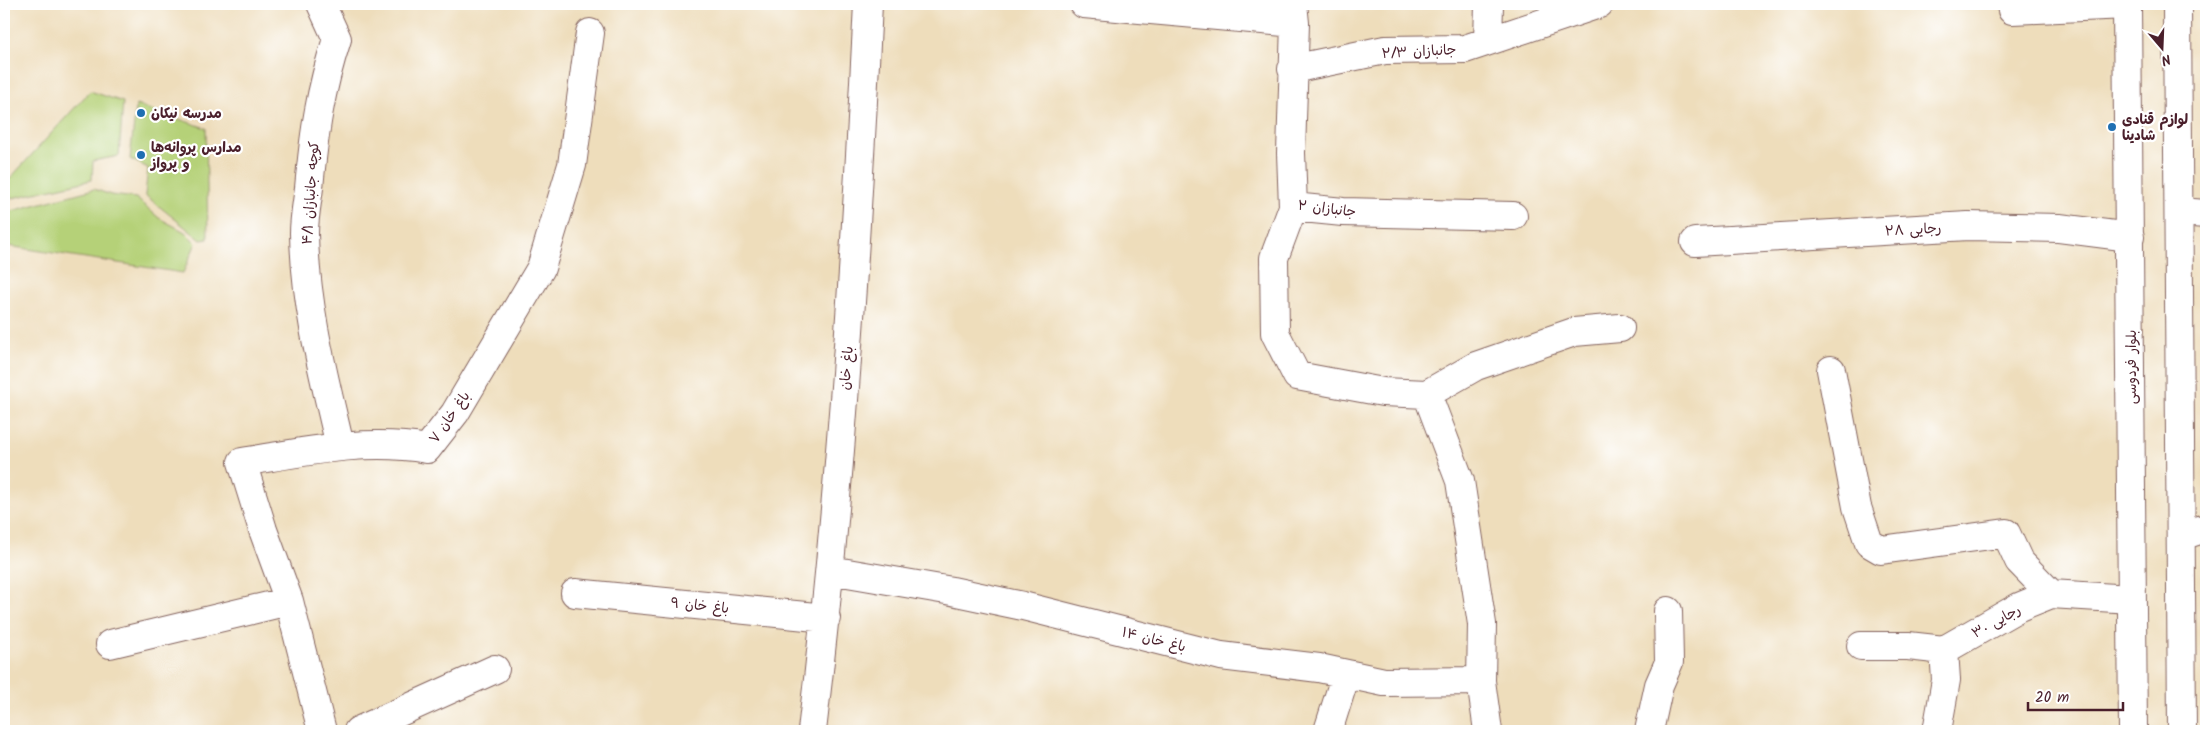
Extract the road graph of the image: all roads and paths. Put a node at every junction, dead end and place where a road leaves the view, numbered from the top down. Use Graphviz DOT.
graph roads {
  1 [pos="868,4"];
  2 [pos="1085,4"];
  3 [pos="1489,4"];
  4 [pos="1599,4"];
  5 [pos="2127,4"];
  6 [pos="2177,4"];
  7 [pos="2012,10"];
  8 [pos="330,11"];
  9 [pos="1294,13"];
  10 [pos="590,33"];
  11 [pos="1488,41"];
  12 [pos="1292,70"];
  13 [pos="1293,207"];
  14 [pos="2179,212"];
  15 [pos="2206,214"];
  16 [pos="1513,216"];
  17 [pos="2130,237"];
  18 [pos="1695,242"];
  19 [pos="1620,328"];
  20 [pos="1831,370"];
  21 [pos="1427,394"];
  22 [pos="340,446"];
  23 [pos="2206,528"];
  24 [pos="2181,536"];
  25 [pos="830,570"];
  26 [pos="575,593"];
  27 [pos="2051,594"];
  28 [pos="2132,599"];
  29 [pos="289,601"];
  30 [pos="1668,611"];
  31 [pos="826,618"];
  32 [pos="110,644"];
  33 [pos="1861,646"];
  34 [pos="1944,650"];
  35 [pos="495,670"];
  36 [pos="1346,674"];
  37 [pos="1481,682"];
  38 [pos="322,731"];
  39 [pos="358,731"];
  40 [pos="812,731"];
  41 [pos="1328,731"];
  42 [pos="1488,731"];
  43 [pos="1649,731"];
  44 [pos="1937,731"];
  45 [pos="2133,731"];
  46 [pos="2182,731"];
  1 -- 25 [label="street, باغ خان"];
  2 -- 9 [label="street, جانبازان ۲"];
  3 -- 11 [label="street"];
  4 -- 11 [label="street, جانبازان ۲/۳"];
  5 -- 7 [label="street"];
  5 -- 17 [label="street, بلوار فردوسی"];
  6 -- 14 [label="street"];
  8 -- 22 [label="street, کوچه جانبازان ۴/۱"];
  9 -- 12 [label="street, جانبازان ۲"];
  10 -- 22 [label="street, باغ خان ۷"];
  11 -- 12 [label="street, جانبازان ۲/۳"];
  12 -- 13 [label="street, جانبازان ۲"];
  13 -- 16 [label="street, جانبازان ۲"];
  13 -- 21 [label="street"];
  14 -- 15 [label="street"];
  14 -- 24 [label="street"];
  17 -- 18 [label="street, رجایی ۲۸"];
  17 -- 28 [label="street, بلوار فردوسی"];
  19 -- 21 [label="street"];
  20 -- 27 [label="street"];
  21 -- 37 [label="street"];
  22 -- 29 [label="street, باغ خان ۷"];
  23 -- 24 [label="street"];
  24 -- 46 [label="street"];
  25 -- 31 [label="street, باغ خان"];
  25 -- 36 [label="street, باغ خان ۱۴"];
  26 -- 31 [label="street, باغ خان ۹"];
  27 -- 28 [label="street, رجایی ۳۰"];
  27 -- 34 [label="street, رجایی ۳۰"];
  28 -- 45 [label="street, بلوار فردوسی"];
  29 -- 32 [label="street"];
  29 -- 38 [label="street, باغ خان ۷"];
  30 -- 43 [label="street"];
  31 -- 40 [label="street, باغ خان"];
  33 -- 34 [label="street"];
  34 -- 44 [label="street"];
  35 -- 39 [label="street"];
  36 -- 37 [label="street, باغ خان ۱۴"];
  36 -- 41 [label="street"];
  37 -- 42 [label="street"];
}
